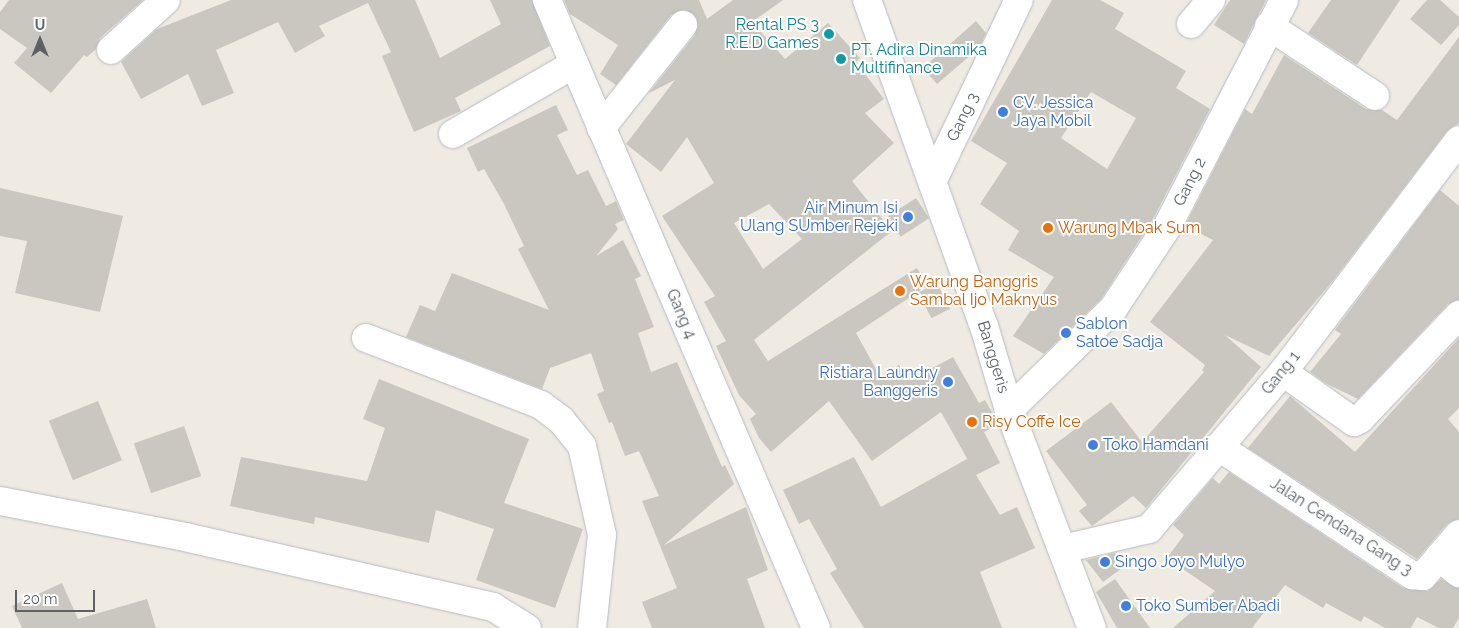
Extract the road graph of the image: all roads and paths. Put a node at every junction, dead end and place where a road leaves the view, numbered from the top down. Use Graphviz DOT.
graph roads {
  1 [pos="166,0"];
  2 [pos="548,0"];
  3 [pos="867,0"];
  4 [pos="1019,0"];
  5 [pos="1211,0"];
  6 [pos="1284,0"];
  7 [pos="1191,24"];
  8 [pos="683,25"];
  9 [pos="1269,26"];
  10 [pos="111,50"];
  11 [pos="574,64"];
  12 [pos="1375,96"];
  13 [pos="601,128"];
  14 [pos="453,134"];
  15 [pos="1459,140"];
  16 [pos="932,180"];
  17 [pos="1459,315"];
  18 [pos="366,338"];
  19 [pos="1283,372"];
  20 [pos="1009,410"];
  21 [pos="1219,447"];
  22 [pos="0,501"];
  23 [pos="1459,534"];
  24 [pos="1063,550"];
  25 [pos="1449,565"];
  26 [pos="527,628"];
  27 [pos="592,628"];
  28 [pos="816,628"];
  29 [pos="1092,628"];
  1 -- 10 [label="street"];
  2 -- 11 [label="street, Gang 4"];
  3 -- 16 [label="street, Banggeris"];
  4 -- 16 [label="street, Gang 3"];
  5 -- 7 [label="street"];
  6 -- 9 [label="street, Gang 2"];
  8 -- 13 [label="street"];
  9 -- 12 [label="street"];
  9 -- 20 [label="street, Gang 2"];
  11 -- 13 [label="street, Gang 4"];
  11 -- 14 [label="street"];
  13 -- 28 [label="street, Gang 4"];
  15 -- 19 [label="street, Gang 1"];
  16 -- 20 [label="street, Banggeris"];
  17 -- 19 [label="street"];
  18 -- 27 [label="street"];
  19 -- 21 [label="street, Gang 1"];
  20 -- 24 [label="street, Banggeris"];
  21 -- 24 [label="street, Gang 1"];
  21 -- 25 [label="street, Jalan Cendana Gang 3"];
  22 -- 26 [label="street"];
  23 -- 25 [label="street"];
  24 -- 29 [label="street, Banggeris"];
}
